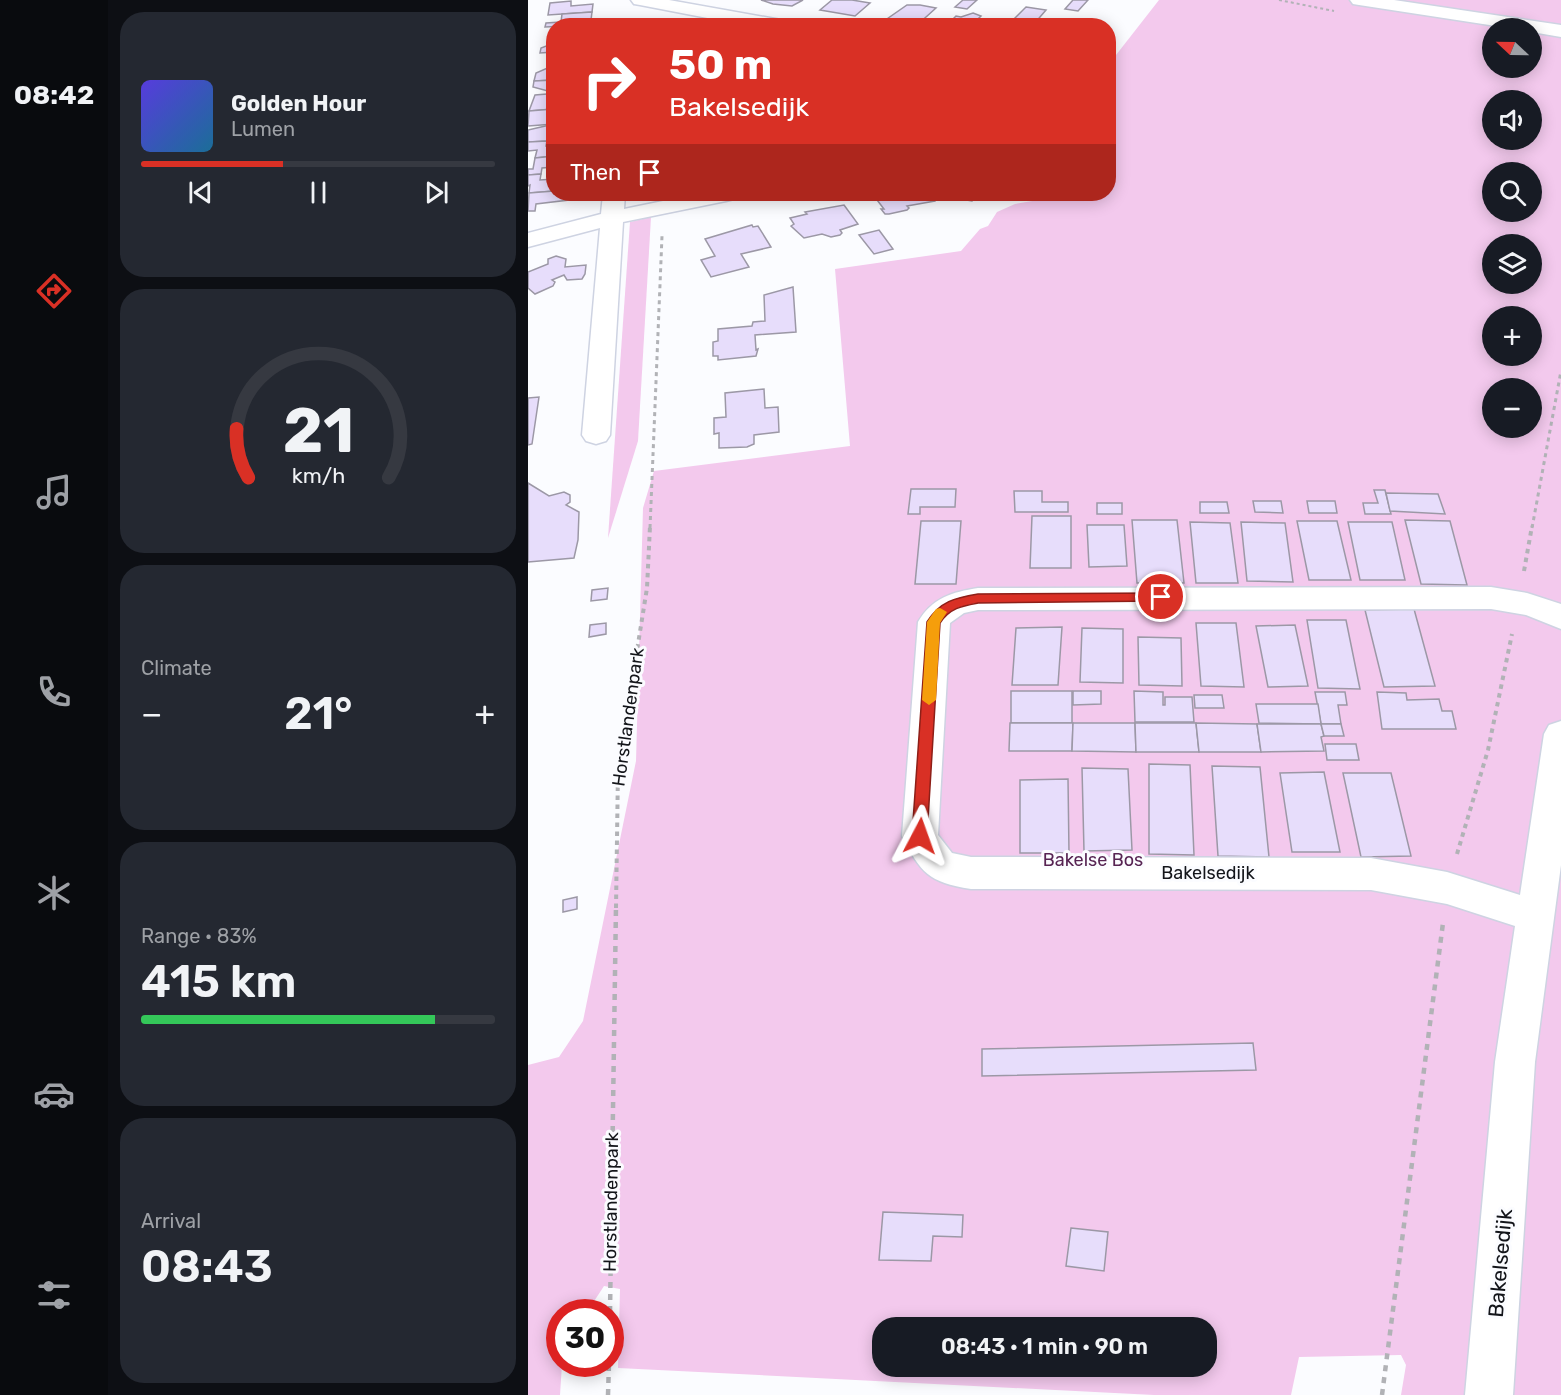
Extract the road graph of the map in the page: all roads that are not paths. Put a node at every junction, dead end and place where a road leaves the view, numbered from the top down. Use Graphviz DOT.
graph roads {
  1 [pos="640,0"];
  2 [pos="1359,0"];
  3 [pos="1434,0"];
  4 [pos="738,18"];
  5 [pos="1561,19"];
  6 [pos="1561,31"];
  7 [pos="613,201"];
  8 [pos="695,201"];
  9 [pos="611,218"];
  10 [pos="528,240"];
  11 [pos="596,435"];
  12 [pos="1561,618"];
  13 [pos="1561,734"];
  14 [pos="1534,916"];
  15 [pos="1489,1395"];
  1 -- 4 [label="street"];
  2 -- 6 [label="street"];
  3 -- 5 [label="street"];
  7 -- 9 [label="street"];
  8 -- 9 [label="street"];
  9 -- 10 [label="street"];
  9 -- 11 [label="street"];
  12 -- 14 [label="street, Bakelsedijk"];
  13 -- 14 [label="street, Bakelsedijk"];
  14 -- 15 [label="street, Bakelsedijk"];
}
